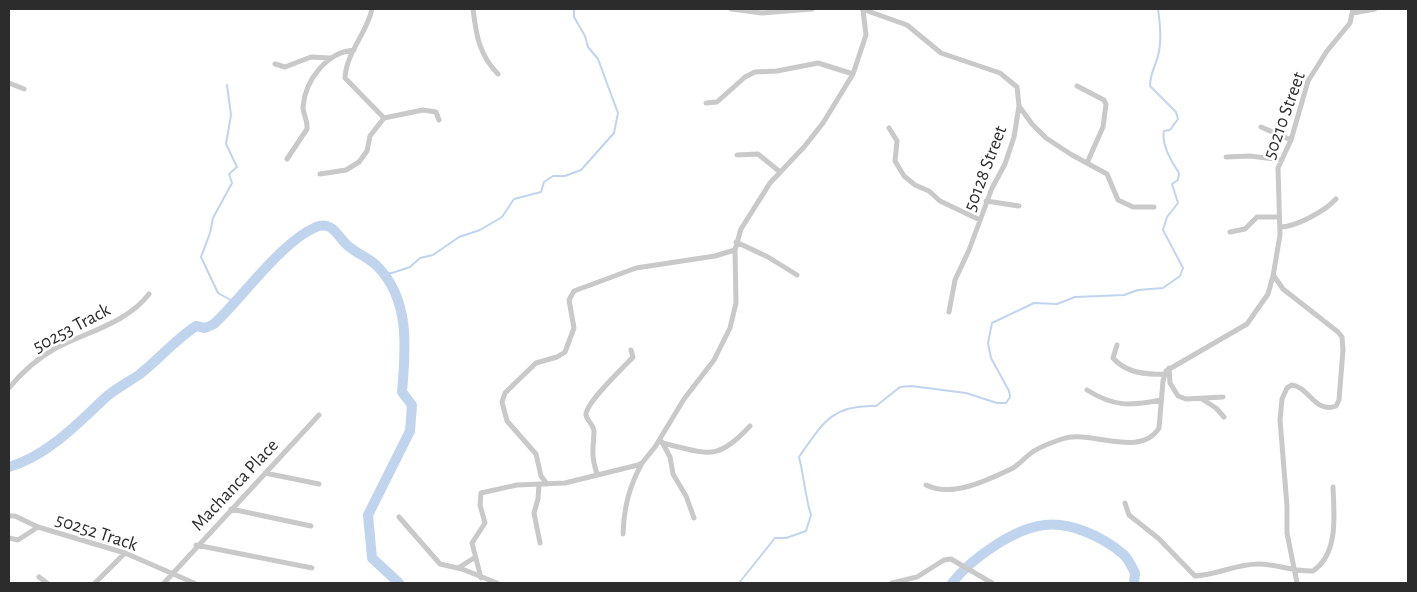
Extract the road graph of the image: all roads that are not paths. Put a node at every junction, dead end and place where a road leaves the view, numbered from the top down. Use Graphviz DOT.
graph roads {
  1 [pos="372,9"];
  2 [pos="473,9"];
  3 [pos="731,9"];
  4 [pos="812,9"];
  5 [pos="862,9"];
  6 [pos="1375,9"];
  7 [pos="1353,11"];
  8 [pos="354,50"];
  9 [pos="330,58"];
  10 [pos="275,64"];
  11 [pos="498,74"];
  12 [pos="853,74"];
  13 [pos="9,83"];
  14 [pos="1076,86"];
  15 [pos="24,89"];
  16 [pos="706,103"];
  17 [pos="1019,106"];
  18 [pos="384,118"];
  19 [pos="440,120"];
  20 [pos="1261,127"];
  21 [pos="889,128"];
  22 [pos="1291,140"];
  23 [pos="737,155"];
  24 [pos="1226,157"];
  25 [pos="287,159"];
  26 [pos="1282,160"];
  27 [pos="1087,163"];
  28 [pos="780,172"];
  29 [pos="320,174"];
  30 [pos="1336,199"];
  31 [pos="986,201"];
  32 [pos="1020,206"];
  33 [pos="1154,207"];
  34 [pos="1280,217"];
  35 [pos="980,220"];
  36 [pos="1280,227"];
  37 [pos="1230,232"];
  38 [pos="736,242"];
  39 [pos="735,250"];
  40 [pos="797,275"];
  41 [pos="1273,276"];
  42 [pos="149,294"];
  43 [pos="949,312"];
  44 [pos="1117,345"];
  45 [pos="632,350"];
  46 [pos="1169,368"];
  47 [pos="1164,374"];
  48 [pos="9,388"];
  49 [pos="1087,390"];
  50 [pos="1202,398"];
  51 [pos="1223,398"];
  52 [pos="1161,400"];
  53 [pos="319,415"];
  54 [pos="1224,417"];
  55 [pos="750,426"];
  56 [pos="661,442"];
  57 [pos="642,463"];
  58 [pos="265,473"];
  59 [pos="597,474"];
  60 [pos="320,484"];
  61 [pos="539,484"];
  62 [pos="548,484"];
  63 [pos="926,485"];
  64 [pos="1333,487"];
  65 [pos="1125,503"];
  66 [pos="231,509"];
  67 [pos="9,516"];
  68 [pos="399,516"];
  69 [pos="694,518"];
  70 [pos="311,526"];
  71 [pos="38,527"];
  72 [pos="623,534"];
  73 [pos="9,538"];
  74 [pos="540,543"];
  75 [pos="196,545"];
  76 [pos="124,554"];
  77 [pos="474,558"];
  78 [pos="312,568"];
  79 [pos="458,568"];
  80 [pos="1294,571"];
  81 [pos="170,574"];
  82 [pos="39,577"];
  83 [pos="481,578"];
  84 [pos="47,583"];
  85 [pos="95,583"];
  86 [pos="164,583"];
  87 [pos="194,583"];
  88 [pos="497,583"];
  89 [pos="892,583"];
  90 [pos="992,583"];
  91 [pos="1297,583"];
  1 -- 8 [label="street"];
  2 -- 11 [label="street"];
  3 -- 4 [label="street"];
  5 -- 12 [label="street"];
  5 -- 17 [label="street, 50128 Street"];
  6 -- 7 [label="street"];
  7 -- 22 [label="street, 50210 Street"];
  8 -- 9 [label="street"];
  8 -- 18 [label="street"];
  9 -- 10 [label="street"];
  9 -- 25 [label="street"];
  12 -- 16 [label="street"];
  12 -- 28 [label="street"];
  13 -- 15 [label="street"];
  14 -- 27 [label="street"];
  17 -- 27 [label="street"];
  17 -- 31 [label="street, 50128 Street"];
  18 -- 19 [label="street"];
  18 -- 29 [label="street"];
  20 -- 22 [label="street"];
  21 -- 35 [label="street"];
  22 -- 26 [label="street, 50210 Street"];
  23 -- 28 [label="street"];
  24 -- 26 [label="street"];
  26 -- 34 [label="street, 50210 Street"];
  27 -- 33 [label="street"];
  28 -- 38 [label="street"];
  30 -- 36 [label="street"];
  31 -- 32 [label="street"];
  31 -- 35 [label="street, 50128 Street"];
  34 -- 36 [label="street, 50210 Street"];
  34 -- 37 [label="street"];
  35 -- 43 [label="street, 50128 Street"];
  36 -- 41 [label="street, 50210 Street"];
  38 -- 39 [label="street"];
  38 -- 40 [label="street"];
  39 -- 56 [label="street"];
  39 -- 62 [label="street"];
  41 -- 46 [label="street, 50210 Street"];
  41 -- 80 [label="street"];
  42 -- 48 [label="street, 50253 Track"];
  44 -- 47 [label="street"];
  45 -- 59 [label="street"];
  46 -- 47 [label="street, 50210 Street"];
  46 -- 50 [label="street"];
  47 -- 52 [label="street"];
  49 -- 52 [label="street"];
  50 -- 51 [label="street"];
  50 -- 54 [label="street"];
  52 -- 63 [label="street"];
  53 -- 58 [label="street, Machanca Place"];
  55 -- 56 [label="street"];
  56 -- 57 [label="street"];
  56 -- 69 [label="street"];
  57 -- 59 [label="street"];
  57 -- 72 [label="street"];
  58 -- 60 [label="street"];
  58 -- 66 [label="street, Machanca Place"];
  59 -- 62 [label="street"];
  61 -- 62 [label="street"];
  61 -- 74 [label="street"];
  61 -- 77 [label="street"];
  64 -- 80 [label="street"];
  65 -- 80 [label="street"];
  66 -- 70 [label="street"];
  66 -- 75 [label="street, Machanca Place"];
  67 -- 71 [label="street, 50252 Track"];
  68 -- 79 [label="street"];
  71 -- 73 [label="street"];
  71 -- 76 [label="street, 50252 Track"];
  75 -- 78 [label="street"];
  75 -- 81 [label="street, Machanca Place"];
  76 -- 81 [label="street, 50252 Track"];
  76 -- 85 [label="street"];
  77 -- 79 [label="street"];
  77 -- 83 [label="street"];
  79 -- 83 [label="street"];
  80 -- 91 [label="street"];
  81 -- 86 [label="street, Machanca Place"];
  81 -- 87 [label="street, 50252 Track"];
  82 -- 84 [label="street"];
  83 -- 88 [label="street"];
  89 -- 90 [label="street"];
}
